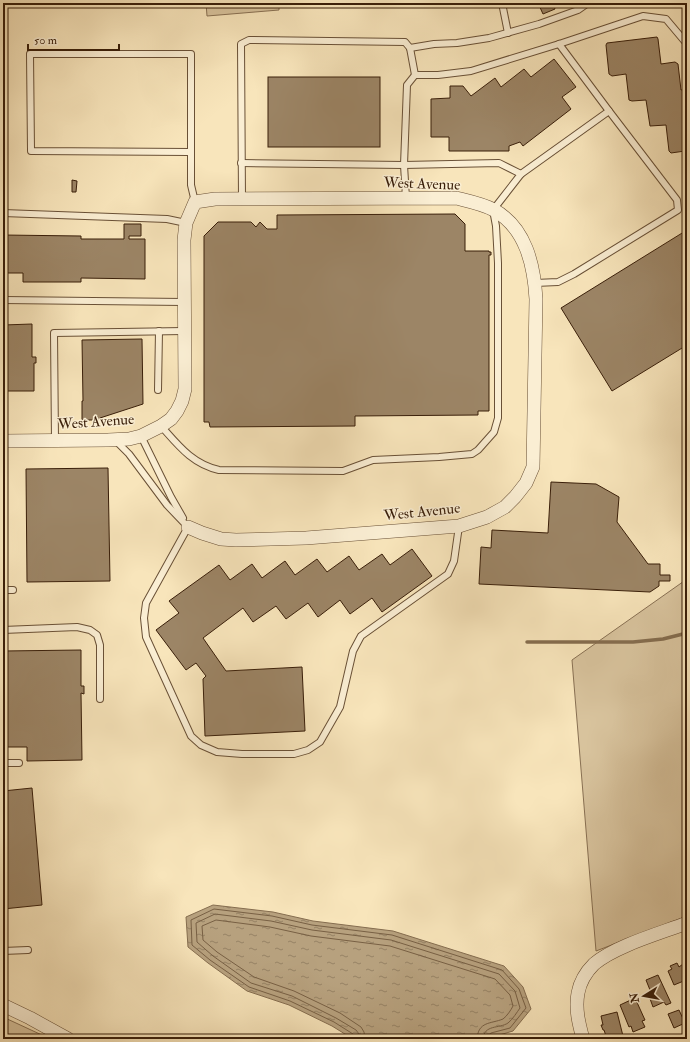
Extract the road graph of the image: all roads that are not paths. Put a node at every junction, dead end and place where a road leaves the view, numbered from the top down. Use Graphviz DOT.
graph roads {
  1 [pos="502,3"];
  2 [pos="588,3"];
  3 [pos="508,33"];
  4 [pos="559,44"];
  5 [pos="687,44"];
  6 [pos="410,48"];
  7 [pos="415,75"];
  8 [pos="609,111"];
  9 [pos="190,152"];
  10 [pos="241,163"];
  11 [pos="404,165"];
  12 [pos="521,174"];
  13 [pos="406,198"];
  14 [pos="242,199"];
  15 [pos="195,202"];
  16 [pos="493,210"];
  17 [pos="3,213"];
  18 [pos="186,223"];
  19 [pos="535,283"];
  20 [pos="3,300"];
  21 [pos="184,302"];
  22 [pos="159,331"];
  23 [pos="184,331"];
  24 [pos="158,390"];
  25 [pos="161,426"];
  26 [pos="142,436"];
  27 [pos="115,440"];
  28 [pos="55,441"];
  29 [pos="3,442"];
  30 [pos="458,526"];
  31 [pos="188,527"];
  32 [pos="3,590"];
  33 [pos="13,590"];
  34 [pos="3,630"];
  35 [pos="100,699"];
  36 [pos="3,763"];
  37 [pos="19,763"];
  38 [pos="687,923"];
  39 [pos="28,950"];
  40 [pos="3,951"];
  41 [pos="4,1007"];
  42 [pos="68,1039"];
  43 [pos="583,1039"];
  1 -- 3 [label="lane"];
  2 -- 3 [label="lane"];
  3 -- 6 [label="lane"];
  4 -- 5 [label="lane"];
  4 -- 7 [label="lane"];
  4 -- 8 [label="lane"];
  6 -- 7 [label="lane"];
  6 -- 10 [label="lane"];
  7 -- 11 [label="lane"];
  8 -- 12 [label="lane"];
  8 -- 19 [label="lane"];
  9 -- 9 [label="lane"];
  9 -- 15 [label="lane"];
  10 -- 11 [label="lane"];
  10 -- 14 [label="lane"];
  11 -- 12 [label="lane"];
  11 -- 13 [label="lane"];
  12 -- 16 [label="lane"];
  13 -- 14 [label="street, West Avenue"];
  13 -- 16 [label="street, West Avenue"];
  14 -- 15 [label="street, West Avenue"];
  15 -- 18 [label="street, West Avenue"];
  16 -- 19 [label="street, West Avenue"];
  16 -- 25 [label="lane"];
  17 -- 18 [label="lane"];
  18 -- 21 [label="street, West Avenue"];
  19 -- 30 [label="street, West Avenue"];
  20 -- 21 [label="lane"];
  21 -- 23 [label="street, West Avenue"];
  22 -- 23 [label="lane"];
  22 -- 24 [label="lane"];
  22 -- 28 [label="lane"];
  23 -- 25 [label="street, West Avenue"];
  25 -- 26 [label="street, West Avenue"];
  26 -- 27 [label="street, West Avenue"];
  26 -- 31 [label="lane"];
  27 -- 28 [label="street, West Avenue"];
  27 -- 31 [label="lane"];
  28 -- 29 [label="street, West Avenue"];
  30 -- 31 [label="street, West Avenue"];
  30 -- 31 [label="lane"];
  32 -- 33 [label="lane"];
  34 -- 35 [label="lane"];
  36 -- 37 [label="lane"];
  38 -- 43 [label="street"];
  39 -- 40 [label="lane"];
  41 -- 42 [label="street"];
}
